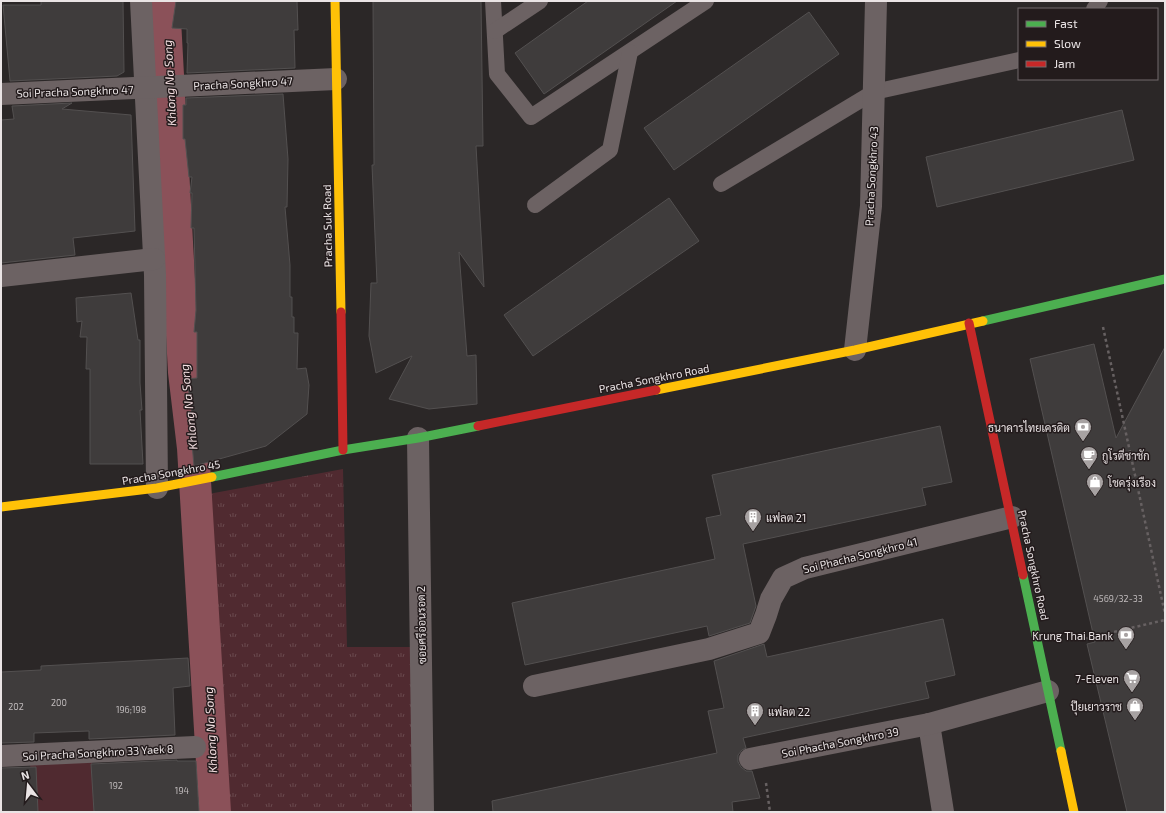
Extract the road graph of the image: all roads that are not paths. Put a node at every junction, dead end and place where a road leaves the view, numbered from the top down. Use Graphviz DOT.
graph roads {
  1 [pos="141,1"];
  2 [pos="335,1"];
  3 [pos="493,1"];
  4 [pos="540,1"];
  5 [pos="706,1"];
  6 [pos="876,1"];
  7 [pos="495,31"];
  8 [pos="630,52"];
  9 [pos="1018,60"];
  10 [pos="336,79"];
  11 [pos="148,87"];
  12 [pos="874,92"];
  13 [pos="1,94"];
  14 [pos="721,184"];
  15 [pos="534,205"];
  16 [pos="154,259"];
  17 [pos="1,276"];
  18 [pos="1165,279"];
  19 [pos="969,323"];
  20 [pos="855,350"];
  21 [pos="418,438"];
  22 [pos="343,450"];
  23 [pos="157,488"];
  24 [pos="1,507"];
  25 [pos="1012,517"];
  26 [pos="534,686"];
  27 [pos="1048,691"];
  28 [pos="929,724"];
  29 [pos="195,747"];
  30 [pos="1,756"];
  31 [pos="750,759"];
  32 [pos="423,812"];
  33 [pos="943,812"];
  34 [pos="1074,812"];
  1 -- 11 [label="street"];
  2 -- 10 [label="street, Pracha Suk Road"];
  3 -- 7 [label="lane"];
  4 -- 7 [label="lane"];
  5 -- 8 [label="lane"];
  6 -- 12 [label="street, Pracha Songkhro 43"];
  7 -- 8 [label="lane"];
  8 -- 15 [label="lane"];
  9 -- 12 [label="lane"];
  10 -- 11 [label="street, Pracha Songkhro 47"];
  10 -- 22 [label="street, Pracha Suk Road"];
  11 -- 13 [label="street, Soi Pracha Songkhro 47"];
  11 -- 16 [label="street"];
  12 -- 14 [label="lane"];
  12 -- 20 [label="street, Pracha Songkhro 43"];
  16 -- 17 [label="street"];
  16 -- 23 [label="street"];
  18 -- 19 [label="street, Pracha Songkhro Road"];
  19 -- 20 [label="street, Pracha Songkhro Road"];
  19 -- 25 [label="street, Pracha Songkhro Road"];
  20 -- 21 [label="street, Pracha Songkhro Road"];
  21 -- 22 [label="street, Pracha Songkhro Road"];
  21 -- 32 [label="street, ซอยศรีอ่อนรอด 2"];
  22 -- 23 [label="street, Pracha Songkhro 45"];
  23 -- 24 [label="street, Pracha Songkhro 45"];
  25 -- 26 [label="street, Soi Phacha Songkhro 41"];
  25 -- 27 [label="street, Pracha Songkhro Road"];
  27 -- 28 [label="street, Soi Phacha Songkhro 39"];
  27 -- 34 [label="street, Pracha Songkhro Road"];
  28 -- 31 [label="street, Soi Phacha Songkhro 39"];
  28 -- 33 [label="street"];
  29 -- 30 [label="street, Soi Pracha Songkhro 33 Yaek 8"];
}
